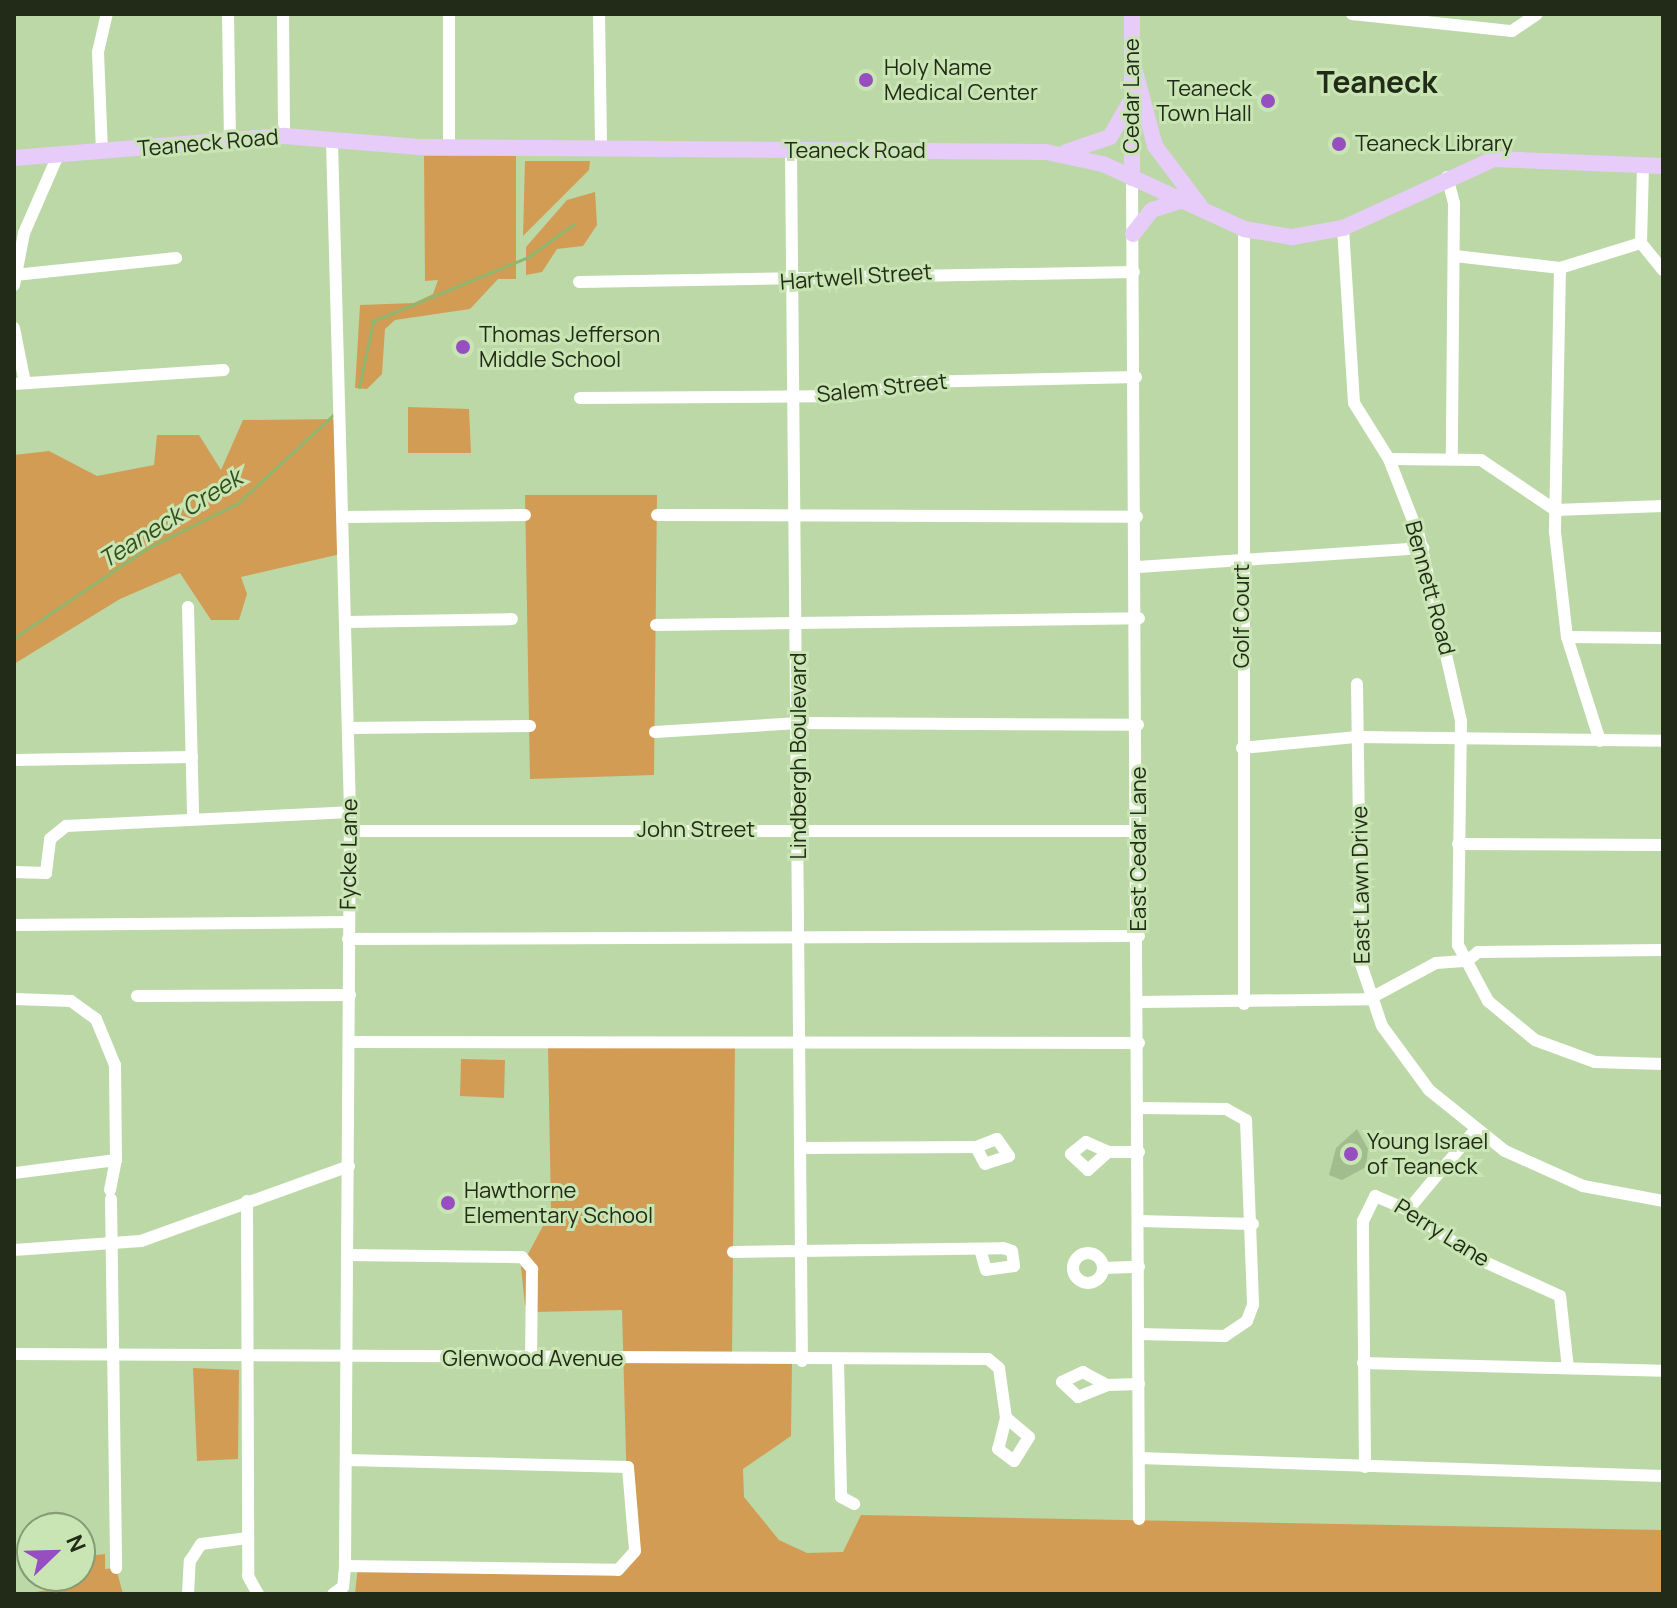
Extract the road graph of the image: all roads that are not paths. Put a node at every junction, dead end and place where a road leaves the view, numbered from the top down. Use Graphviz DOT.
graph roads {
  1 [pos="107,14"];
  2 [pos="228,14"];
  3 [pos="283,14"];
  4 [pos="449,14"];
  5 [pos="599,14"];
  6 [pos="1132,14"];
  7 [pos="1352,14"];
  8 [pos="1532,20"];
  9 [pos="1132,60"];
  10 [pos="1132,99"];
  11 [pos="284,136"];
  12 [pos="230,139"];
  13 [pos="332,142"];
  14 [pos="449,147"];
  15 [pos="601,147"];
  16 [pos="102,152"];
  17 [pos="791,152"];
  18 [pos="1062,153"];
  19 [pos="58,155"];
  20 [pos="14,158"];
  21 [pos="1643,164"];
  22 [pos="1663,166"];
  23 [pos="1447,177"];
  24 [pos="1132,178"];
  25 [pos="1179,201"];
  26 [pos="1208,214"];
  27 [pos="1343,228"];
  28 [pos="1244,229"];
  29 [pos="1133,234"];
  30 [pos="1641,243"];
  31 [pos="1455,256"];
  32 [pos="176,258"];
  33 [pos="1560,268"];
  34 [pos="1663,270"];
  35 [pos="1134,272"];
  36 [pos="15,280"];
  37 [pos="579,282"];
  38 [pos="796,282"];
  39 [pos="14,328"];
  40 [pos="224,370"];
  41 [pos="1136,377"];
  42 [pos="20,383"];
  43 [pos="796,396"];
  44 [pos="580,398"];
  45 [pos="1452,457"];
  46 [pos="1389,459"];
  47 [pos="1663,506"];
  48 [pos="1555,510"];
  49 [pos="798,514"];
  50 [pos="525,515"];
  51 [pos="657,515"];
  52 [pos="344,517"];
  53 [pos="1137,517"];
  54 [pos="1423,548"];
  55 [pos="1241,558"];
  56 [pos="1138,567"];
  57 [pos="188,607"];
  58 [pos="1139,618"];
  59 [pos="512,619"];
  60 [pos="798,619"];
  61 [pos="346,622"];
  62 [pos="656,625"];
  63 [pos="1567,637"];
  64 [pos="1663,638"];
  65 [pos="1357,684"];
  66 [pos="799,723"];
  67 [pos="1138,725"];
  68 [pos="530,726"];
  69 [pos="349,728"];
  70 [pos="655,732"];
  71 [pos="1357,737"];
  72 [pos="1463,738"];
  73 [pos="1600,741"];
  74 [pos="1663,741"];
  75 [pos="1242,748"];
  76 [pos="192,757"];
  77 [pos="15,760"];
  78 [pos="350,812"];
  79 [pos="193,818"];
  80 [pos="800,830"];
  81 [pos="350,831"];
  82 [pos="1139,831"];
  83 [pos="1458,844"];
  84 [pos="1663,845"];
  85 [pos="14,872"];
  86 [pos="349,922"];
  87 [pos="14,925"];
  88 [pos="800,936"];
  89 [pos="1139,936"];
  90 [pos="348,939"];
  91 [pos="1663,950"];
  92 [pos="1467,961"];
  93 [pos="350,995"];
  94 [pos="137,996"];
  95 [pos="14,999"];
  96 [pos="1369,999"];
  97 [pos="1139,1002"];
  98 [pos="1244,1004"];
  99 [pos="801,1041"];
  100 [pos="350,1042"];
  101 [pos="1139,1043"];
  102 [pos="1663,1064"];
  103 [pos="1139,1108"];
  104 [pos="1474,1131"];
  105 [pos="976,1147"];
  106 [pos="802,1148"];
  107 [pos="1108,1152"];
  108 [pos="1139,1152"];
  109 [pos="116,1160"];
  110 [pos="349,1166"];
  111 [pos="14,1173"];
  112 [pos="247,1201"];
  113 [pos="1663,1201"];
  114 [pos="1408,1210"];
  115 [pos="1139,1221"];
  116 [pos="1253,1224"];
  117 [pos="111,1246"];
  118 [pos="980,1249"];
  119 [pos="14,1250"];
  120 [pos="733,1252"];
  121 [pos="802,1253"];
  122 [pos="348,1255"];
  123 [pos="1139,1267"];
  124 [pos="1103,1268"];
  125 [pos="1139,1334"];
  126 [pos="113,1353"];
  127 [pos="14,1354"];
  128 [pos="346,1358"];
  129 [pos="531,1358"];
  130 [pos="250,1359"];
  131 [pos="802,1361"];
  132 [pos="838,1361"];
  133 [pos="1363,1363"];
  134 [pos="1568,1368"];
  135 [pos="1663,1371"];
  136 [pos="1139,1384"];
  137 [pos="1107,1385"];
  138 [pos="1006,1418"];
  139 [pos="1139,1458"];
  140 [pos="346,1460"];
  141 [pos="1365,1467"];
  142 [pos="1663,1476"];
  143 [pos="854,1504"];
  144 [pos="1139,1519"];
  145 [pos="248,1538"];
  146 [pos="345,1566"];
  147 [pos="116,1568"];
  148 [pos="188,1594"];
  149 [pos="258,1594"];
  150 [pos="333,1594"];
  1 -- 16 [label="street"];
  2 -- 12 [label="street"];
  3 -- 11 [label="street"];
  4 -- 14 [label="street"];
  5 -- 15 [label="street"];
  6 -- 9 [label="main road, Cedar Lane"];
  7 -- 8 [label="street"];
  9 -- 10 [label="main road, Cedar Lane"];
  9 -- 26 [label="main road"];
  10 -- 18 [label="main road"];
  10 -- 24 [label="main road, Cedar Lane"];
  11 -- 12 [label="main road, Teaneck Road"];
  11 -- 13 [label="main road, Teaneck Road"];
  12 -- 16 [label="main road, Teaneck Road"];
  13 -- 14 [label="main road, Teaneck Road"];
  13 -- 52 [label="street, Fycke Lane"];
  14 -- 15 [label="main road, Teaneck Road"];
  15 -- 17 [label="main road, Teaneck Road"];
  16 -- 19 [label="main road, Teaneck Road"];
  17 -- 18 [label="main road, Teaneck Road"];
  17 -- 38 [label="street, Lindbergh Boulevard"];
  18 -- 24 [label="main road, Teaneck Road"];
  19 -- 20 [label="main road, Teaneck Road"];
  19 -- 36 [label="street"];
  21 -- 22 [label="main road, Teaneck Road"];
  21 -- 23 [label="main road, Teaneck Road"];
  21 -- 30 [label="street"];
  23 -- 27 [label="main road, Teaneck Road"];
  23 -- 31 [label="street"];
  24 -- 25 [label="main road, Teaneck Road"];
  24 -- 29 [label="street, East Cedar Lane"];
  25 -- 26 [label="main road, Teaneck Road"];
  25 -- 29 [label="main road"];
  26 -- 28 [label="main road, Teaneck Road"];
  27 -- 28 [label="main road, Teaneck Road"];
  27 -- 46 [label="street, Bennett Road"];
  28 -- 55 [label="street, Golf Court"];
  29 -- 35 [label="street, East Cedar Lane"];
  30 -- 33 [label="street"];
  30 -- 34 [label="street"];
  31 -- 33 [label="street"];
  31 -- 45 [label="street"];
  32 -- 36 [label="street"];
  33 -- 48 [label="street"];
  35 -- 38 [label="street, Hartwell Street"];
  35 -- 41 [label="street, East Cedar Lane"];
  37 -- 38 [label="street, Hartwell Street"];
  38 -- 43 [label="street, Lindbergh Boulevard"];
  39 -- 42 [label="street"];
  40 -- 42 [label="street"];
  41 -- 43 [label="street, Salem Street"];
  41 -- 53 [label="street, East Cedar Lane"];
  43 -- 44 [label="street, Salem Street"];
  43 -- 49 [label="street, Lindbergh Boulevard"];
  45 -- 46 [label="street"];
  45 -- 48 [label="street"];
  46 -- 54 [label="street, Bennett Road"];
  47 -- 48 [label="street"];
  48 -- 63 [label="street"];
  49 -- 51 [label="street"];
  49 -- 53 [label="street"];
  49 -- 60 [label="street, Lindbergh Boulevard"];
  50 -- 52 [label="street"];
  52 -- 61 [label="street, Fycke Lane"];
  53 -- 56 [label="street, East Cedar Lane"];
  54 -- 55 [label="street"];
  54 -- 72 [label="street, Bennett Road"];
  55 -- 56 [label="street"];
  55 -- 75 [label="street, Golf Court"];
  56 -- 58 [label="street, East Cedar Lane"];
  57 -- 76 [label="street"];
  58 -- 60 [label="street"];
  58 -- 67 [label="street, East Cedar Lane"];
  59 -- 61 [label="street"];
  60 -- 62 [label="street"];
  60 -- 66 [label="street, Lindbergh Boulevard"];
  61 -- 69 [label="street, Fycke Lane"];
  63 -- 64 [label="street"];
  63 -- 73 [label="street"];
  65 -- 71 [label="street, East Lawn Drive"];
  66 -- 67 [label="street"];
  66 -- 70 [label="street"];
  66 -- 80 [label="street, Lindbergh Boulevard"];
  67 -- 82 [label="street, East Cedar Lane"];
  68 -- 69 [label="street"];
  69 -- 78 [label="street, Fycke Lane"];
  71 -- 72 [label="street"];
  71 -- 75 [label="street"];
  71 -- 96 [label="street, East Lawn Drive"];
  72 -- 73 [label="street"];
  72 -- 83 [label="street, Bennett Road"];
  73 -- 74 [label="street"];
  75 -- 98 [label="street, Golf Court"];
  76 -- 77 [label="street"];
  76 -- 79 [label="street"];
  78 -- 79 [label="street"];
  78 -- 81 [label="street, Fycke Lane"];
  79 -- 85 [label="street"];
  80 -- 81 [label="street, John Street"];
  80 -- 82 [label="street, John Street"];
  80 -- 88 [label="street, Lindbergh Boulevard"];
  81 -- 86 [label="street, Fycke Lane"];
  82 -- 89 [label="street, East Cedar Lane"];
  83 -- 84 [label="street"];
  83 -- 92 [label="street, Bennett Road"];
  86 -- 87 [label="street"];
  86 -- 90 [label="street, Fycke Lane"];
  88 -- 89 [label="street"];
  88 -- 90 [label="street"];
  88 -- 99 [label="street, Lindbergh Boulevard"];
  89 -- 97 [label="street, East Cedar Lane"];
  90 -- 93 [label="street, Fycke Lane"];
  91 -- 92 [label="street"];
  92 -- 96 [label="street"];
  92 -- 102 [label="street, Bennett Road"];
  93 -- 94 [label="street"];
  93 -- 100 [label="street, Fycke Lane"];
  95 -- 109 [label="street"];
  96 -- 98 [label="street"];
  96 -- 104 [label="street, East Lawn Drive"];
  97 -- 98 [label="street"];
  97 -- 101 [label="street, East Cedar Lane"];
  99 -- 100 [label="street"];
  99 -- 101 [label="street"];
  99 -- 106 [label="street, Lindbergh Boulevard"];
  100 -- 110 [label="street, Fycke Lane"];
  101 -- 103 [label="street, East Cedar Lane"];
  103 -- 108 [label="street, East Cedar Lane"];
  103 -- 116 [label="street"];
  104 -- 113 [label="street, East Lawn Drive"];
  104 -- 114 [label="street"];
  105 -- 106 [label="street"];
  106 -- 121 [label="street, Lindbergh Boulevard"];
  107 -- 108 [label="street"];
  108 -- 115 [label="street, East Cedar Lane"];
  109 -- 111 [label="street"];
  109 -- 117 [label="street"];
  110 -- 112 [label="street"];
  110 -- 122 [label="street, Fycke Lane"];
  112 -- 117 [label="street"];
  112 -- 130 [label="street"];
  114 -- 133 [label="street, Perry Lane"];
  114 -- 134 [label="street, Perry Lane"];
  115 -- 116 [label="street"];
  115 -- 123 [label="street, East Cedar Lane"];
  116 -- 125 [label="street"];
  117 -- 119 [label="street"];
  117 -- 126 [label="street"];
  118 -- 121 [label="street"];
  120 -- 121 [label="street"];
  121 -- 131 [label="street, Lindbergh Boulevard"];
  122 -- 128 [label="street, Fycke Lane"];
  122 -- 129 [label="street"];
  123 -- 124 [label="street"];
  123 -- 125 [label="street, East Cedar Lane"];
  125 -- 136 [label="street, East Cedar Lane"];
  126 -- 127 [label="street, Glenwood Avenue"];
  126 -- 130 [label="street, Glenwood Avenue"];
  126 -- 147 [label="street"];
  128 -- 129 [label="street, Glenwood Avenue"];
  128 -- 130 [label="street, Glenwood Avenue"];
  128 -- 140 [label="street, Fycke Lane"];
  129 -- 131 [label="street, Glenwood Avenue"];
  130 -- 145 [label="street"];
  131 -- 132 [label="street, Glenwood Avenue"];
  132 -- 138 [label="street, Glenwood Avenue"];
  132 -- 143 [label="street"];
  133 -- 134 [label="street"];
  133 -- 141 [label="street, Perry Lane"];
  134 -- 135 [label="street"];
  136 -- 137 [label="street"];
  136 -- 139 [label="street, East Cedar Lane"];
  139 -- 141 [label="street"];
  139 -- 144 [label="street, East Cedar Lane"];
  140 -- 146 [label="street, Fycke Lane"];
  140 -- 146 [label="street"];
  141 -- 142 [label="street"];
  145 -- 148 [label="street"];
  145 -- 149 [label="street"];
  146 -- 150 [label="street"];
}
